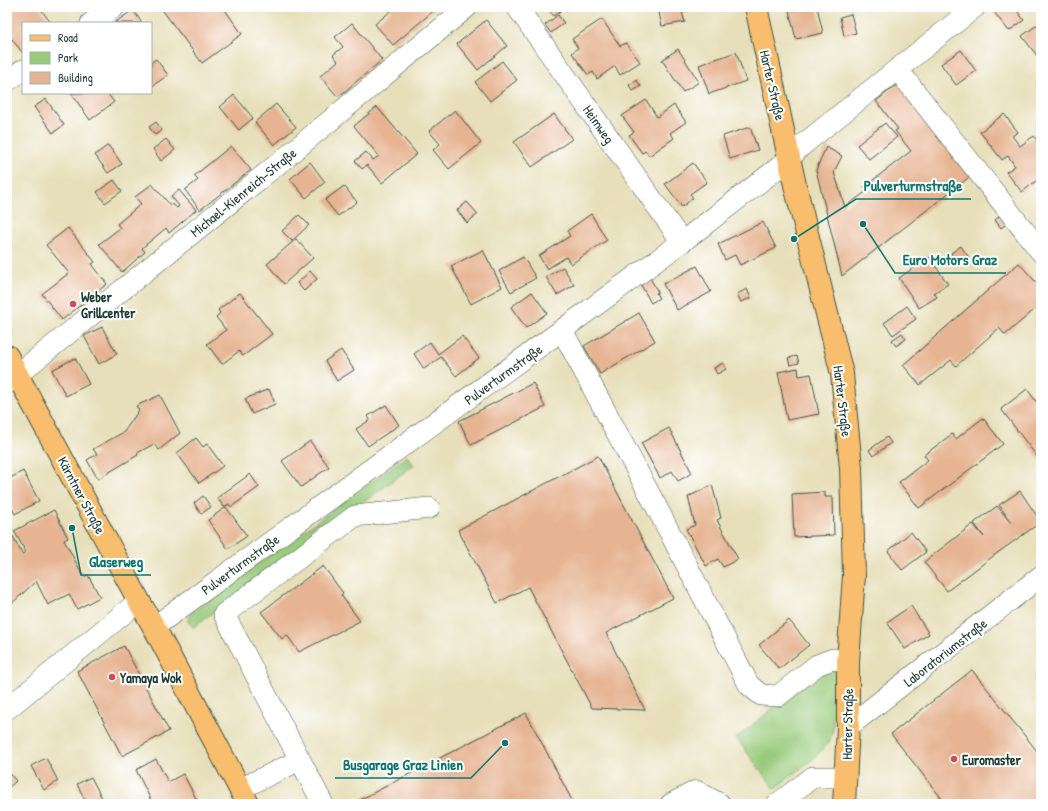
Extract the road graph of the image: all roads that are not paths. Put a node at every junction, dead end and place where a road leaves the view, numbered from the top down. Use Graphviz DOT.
graph roads {
  1 [pos="114,7"];
  2 [pos="467,7"];
  3 [pos="517,7"];
  4 [pos="756,7"];
  5 [pos="975,7"];
  6 [pos="92,22"];
  7 [pos="898,70"];
  8 [pos="22,71"];
  9 [pos="7,81"];
  10 [pos="790,158"];
  11 [pos="682,242"];
  12 [pos="1041,252"];
  13 [pos="562,330"];
  14 [pos="7,356"];
  15 [pos="12,379"];
  16 [pos="428,508"];
  17 [pos="1041,576"];
  18 [pos="139,601"];
  19 [pos="154,627"];
  20 [pos="848,661"];
  21 [pos="7,709"];
  22 [pos="848,727"];
  23 [pos="300,760"];
  24 [pos="846,777"];
  25 [pos="244,796"];
  26 [pos="323,804"];
  27 [pos="671,804"];
  28 [pos="720,804"];
  29 [pos="777,804"];
  30 [pos="844,804"];
  1 -- 6 [label="street"];
  2 -- 15 [label="street, Michael-Kienreich-Straße"];
  3 -- 11 [label="street, Heimweg"];
  4 -- 10 [label="main road, Harter Straße"];
  5 -- 7 [label="street, Pulverturmstraße"];
  7 -- 10 [label="street, Pulverturmstraße"];
  7 -- 12 [label="street"];
  8 -- 9 [label="street"];
  10 -- 11 [label="street, Pulverturmstraße"];
  10 -- 20 [label="main road, Harter Straße"];
  11 -- 13 [label="street, Pulverturmstraße"];
  13 -- 19 [label="street, Pulverturmstraße"];
  13 -- 20 [label="street"];
  14 -- 15 [label="main road, Kärntner Straße"];
  15 -- 18 [label="main road, Kärntner Straße"];
  16 -- 23 [label="street"];
  17 -- 22 [label="street, Laboratoriumstraße"];
  18 -- 19 [label="main road, Kärntner Straße"];
  18 -- 21 [label="street"];
  19 -- 25 [label="main road, Kärntner Straße"];
  20 -- 22 [label="main road, Harter Straße"];
  22 -- 24 [label="main road, Harter Straße"];
  23 -- 25 [label="street"];
  23 -- 26 [label="street"];
  24 -- 29 [label="street"];
  24 -- 30 [label="main road, Harter Straße"];
  27 -- 28 [label="street"];
}
